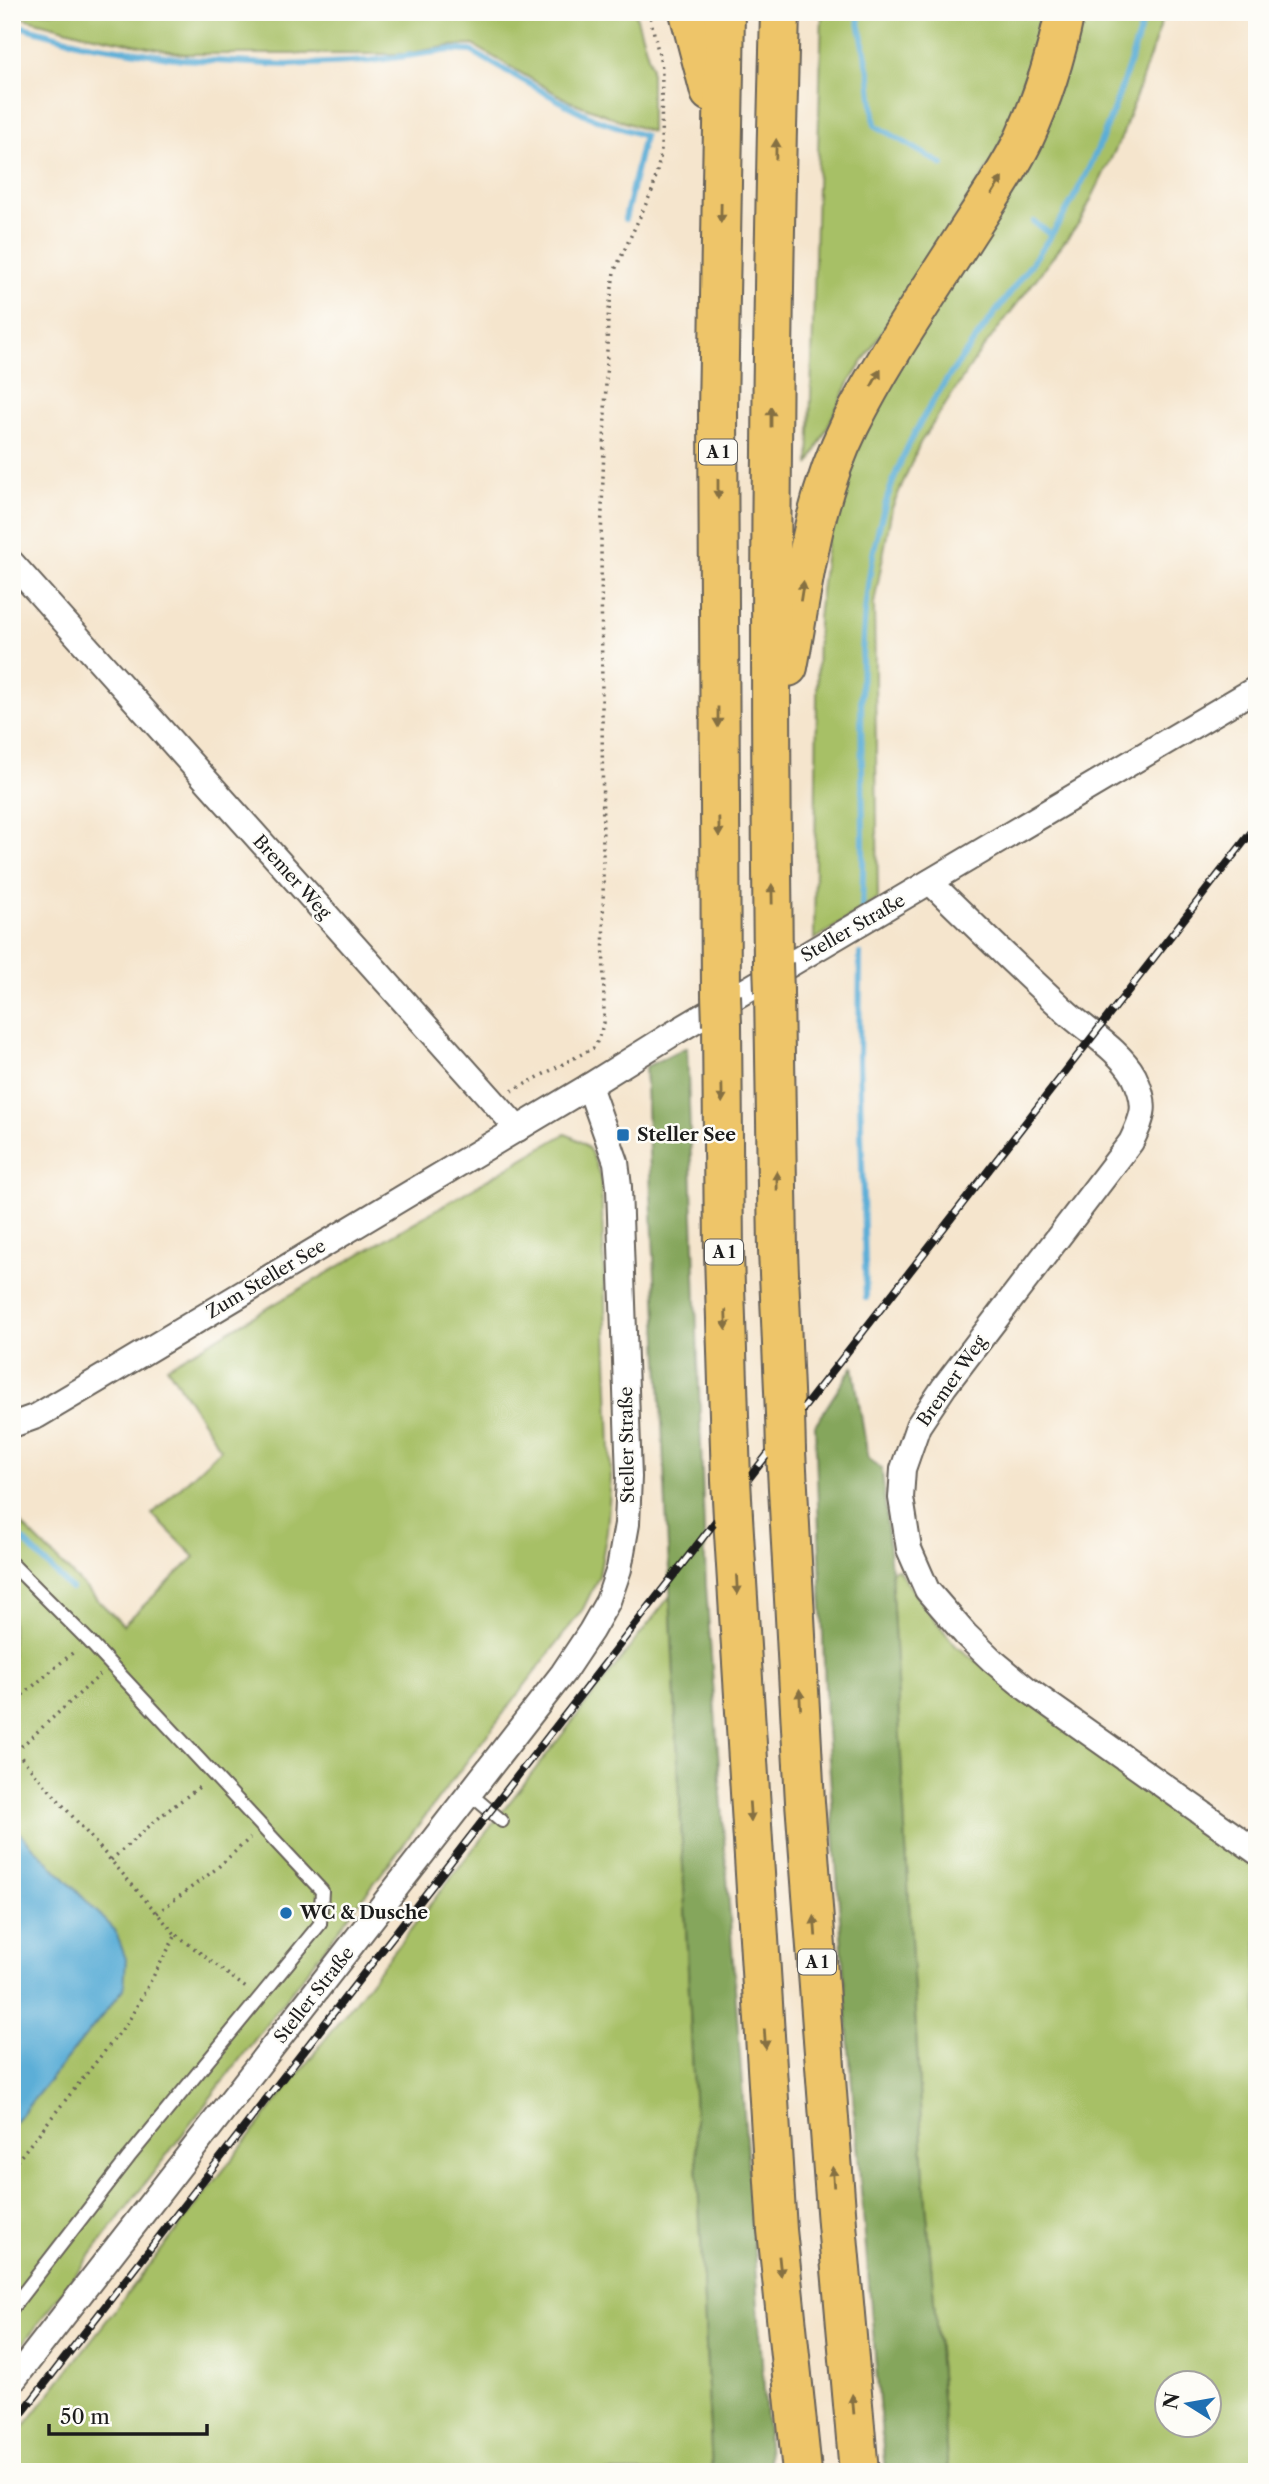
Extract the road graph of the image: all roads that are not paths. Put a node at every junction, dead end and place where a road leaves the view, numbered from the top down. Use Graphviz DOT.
graph roads {
  1 [pos="689,12"];
  2 [pos="725,12"];
  3 [pos="780,12"];
  4 [pos="1065,12"];
  5 [pos="723,145"];
  6 [pos="12,563"];
  7 [pos="1257,688"];
  8 [pos="771,754"];
  9 [pos="930,883"];
  10 [pos="589,1087"];
  11 [pos="518,1129"];
  12 [pos="12,1425"];
  13 [pos="12,1564"];
  14 [pos="469,1793"];
  15 [pos="502,1821"];
  16 [pos="1257,1852"];
  17 [pos="12,2308"];
  18 [pos="12,2382"];
  19 [pos="802,2472"];
  20 [pos="859,2472"];
  1 -- 5 [label="highway"];
  2 -- 5 [label="highway, A 1"];
  8 -- 3 [label="highway, A 1, one-way"];
  8 -- 4 [label="highway, one-way"];
  5 -- 19 [label="highway, A 1, one-way"];
  6 -- 11 [label="street, Bremer Weg"];
  7 -- 9 [label="street, Steller Straße"];
  20 -- 8 [label="highway, A 1, one-way, bridge"];
  9 -- 10 [label="street, Steller Straße"];
  9 -- 16 [label="street, Bremer Weg"];
  10 -- 11 [label="street"];
  10 -- 14 [label="street, Steller Straße"];
  11 -- 12 [label="street, Zum Steller See"];
  13 -- 17 [label="lane"];
  14 -- 15 [label="lane"];
  14 -- 18 [label="street, Steller Straße"];
}
